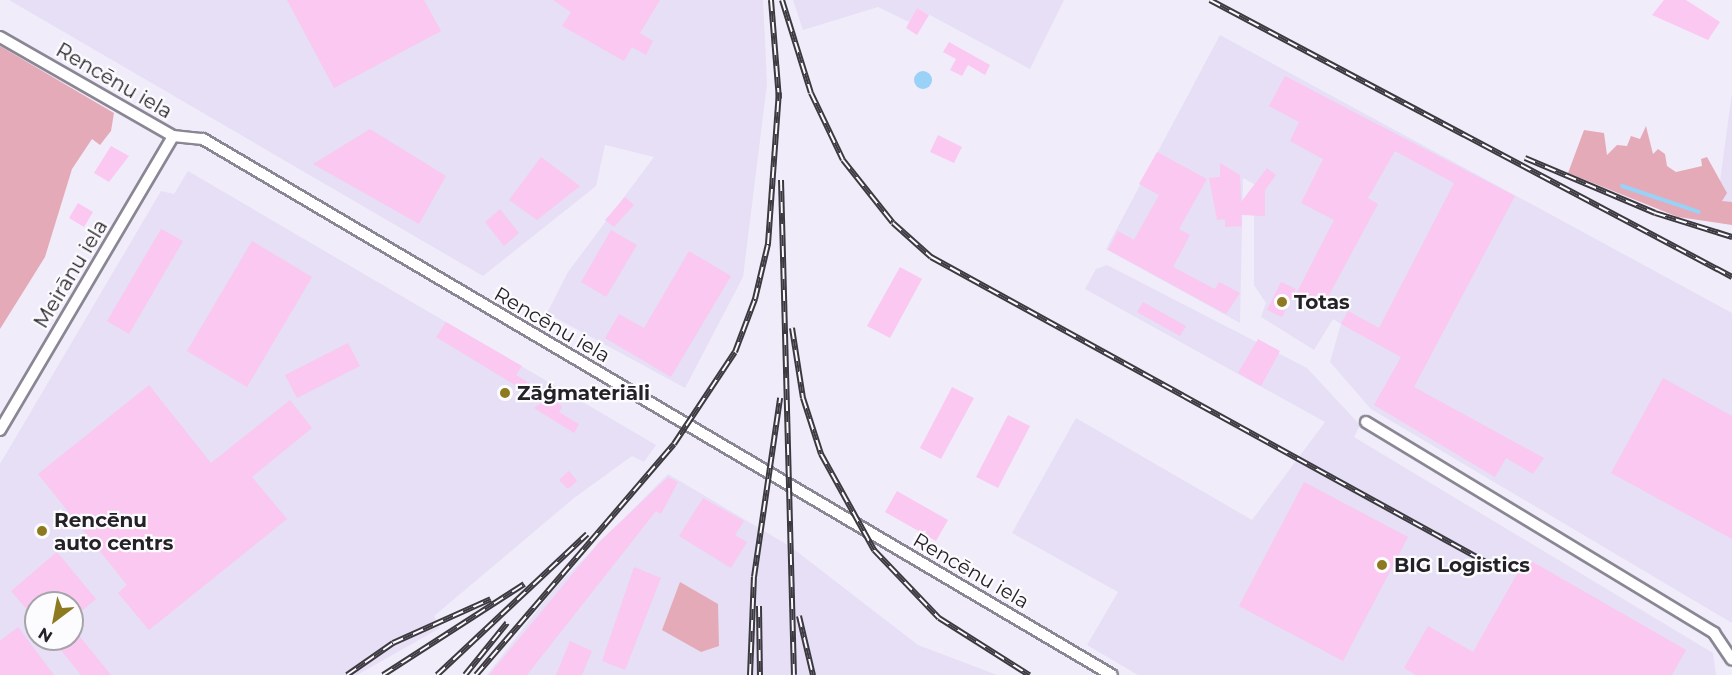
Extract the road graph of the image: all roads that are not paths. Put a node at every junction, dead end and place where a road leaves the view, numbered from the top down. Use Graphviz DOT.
graph roads {
  1 [pos="0,37"];
  2 [pos="173,136"];
  3 [pos="1366,422"];
  4 [pos="0,430"];
  5 [pos="1732,660"];
  6 [pos="1112,675"];
  1 -- 2 [label="street, Rencēnu iela"];
  2 -- 4 [label="street, Meirānu iela"];
  2 -- 6 [label="street, Rencēnu iela"];
  3 -- 5 [label="street"];
}
